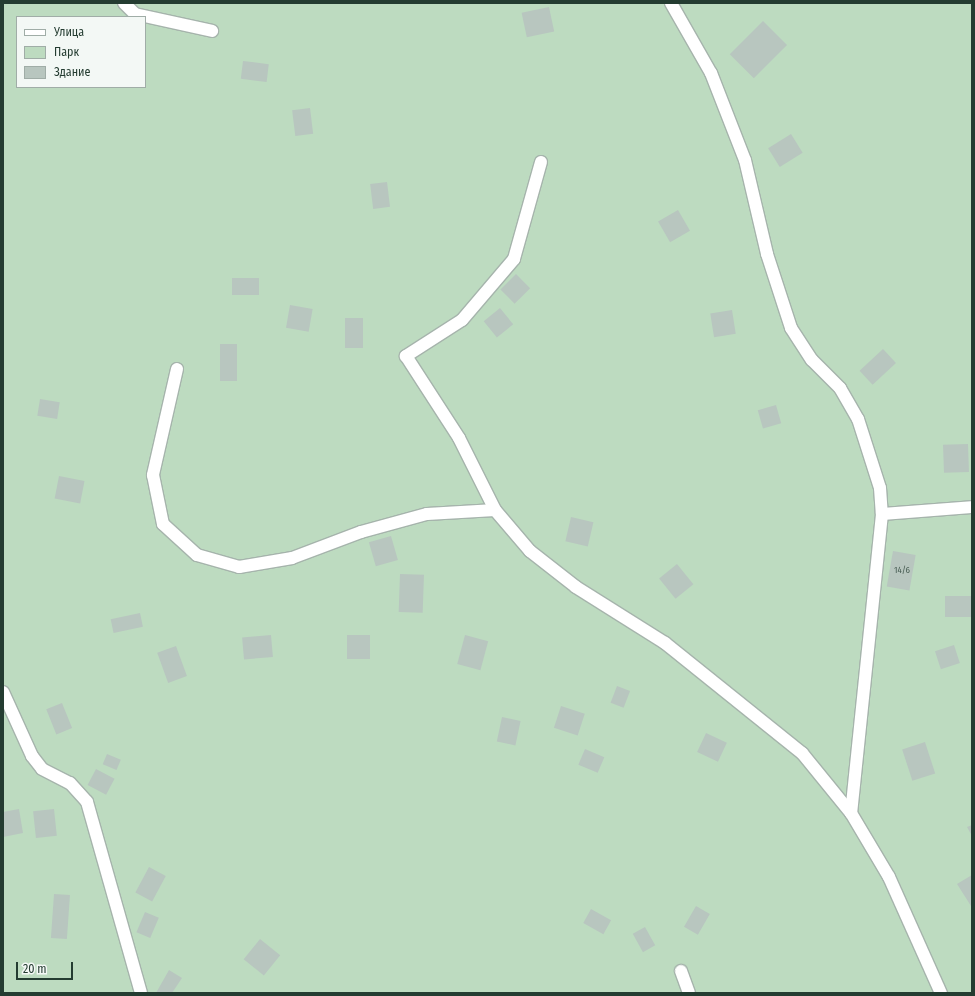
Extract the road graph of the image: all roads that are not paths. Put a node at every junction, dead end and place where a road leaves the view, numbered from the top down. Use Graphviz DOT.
graph roads {
  1 [pos="124,3"];
  2 [pos="671,3"];
  3 [pos="144,16"];
  4 [pos="146,16"];
  5 [pos="212,31"];
  6 [pos="541,162"];
  7 [pos="177,369"];
  8 [pos="972,507"];
  9 [pos="495,510"];
  10 [pos="882,514"];
  11 [pos="3,692"];
  12 [pos="851,813"];
  13 [pos="681,971"];
  14 [pos="141,993"];
  15 [pos="689,993"];
  16 [pos="941,993"];
  1 -- 3 [label="street"];
  2 -- 10 [label="street"];
  4 -- 5 [label="street"];
  6 -- 9 [label="street"];
  7 -- 9 [label="street"];
  8 -- 10 [label="street"];
  9 -- 12 [label="street"];
  10 -- 12 [label="street"];
  11 -- 14 [label="street"];
  12 -- 16 [label="street"];
  13 -- 15 [label="street"];
}
